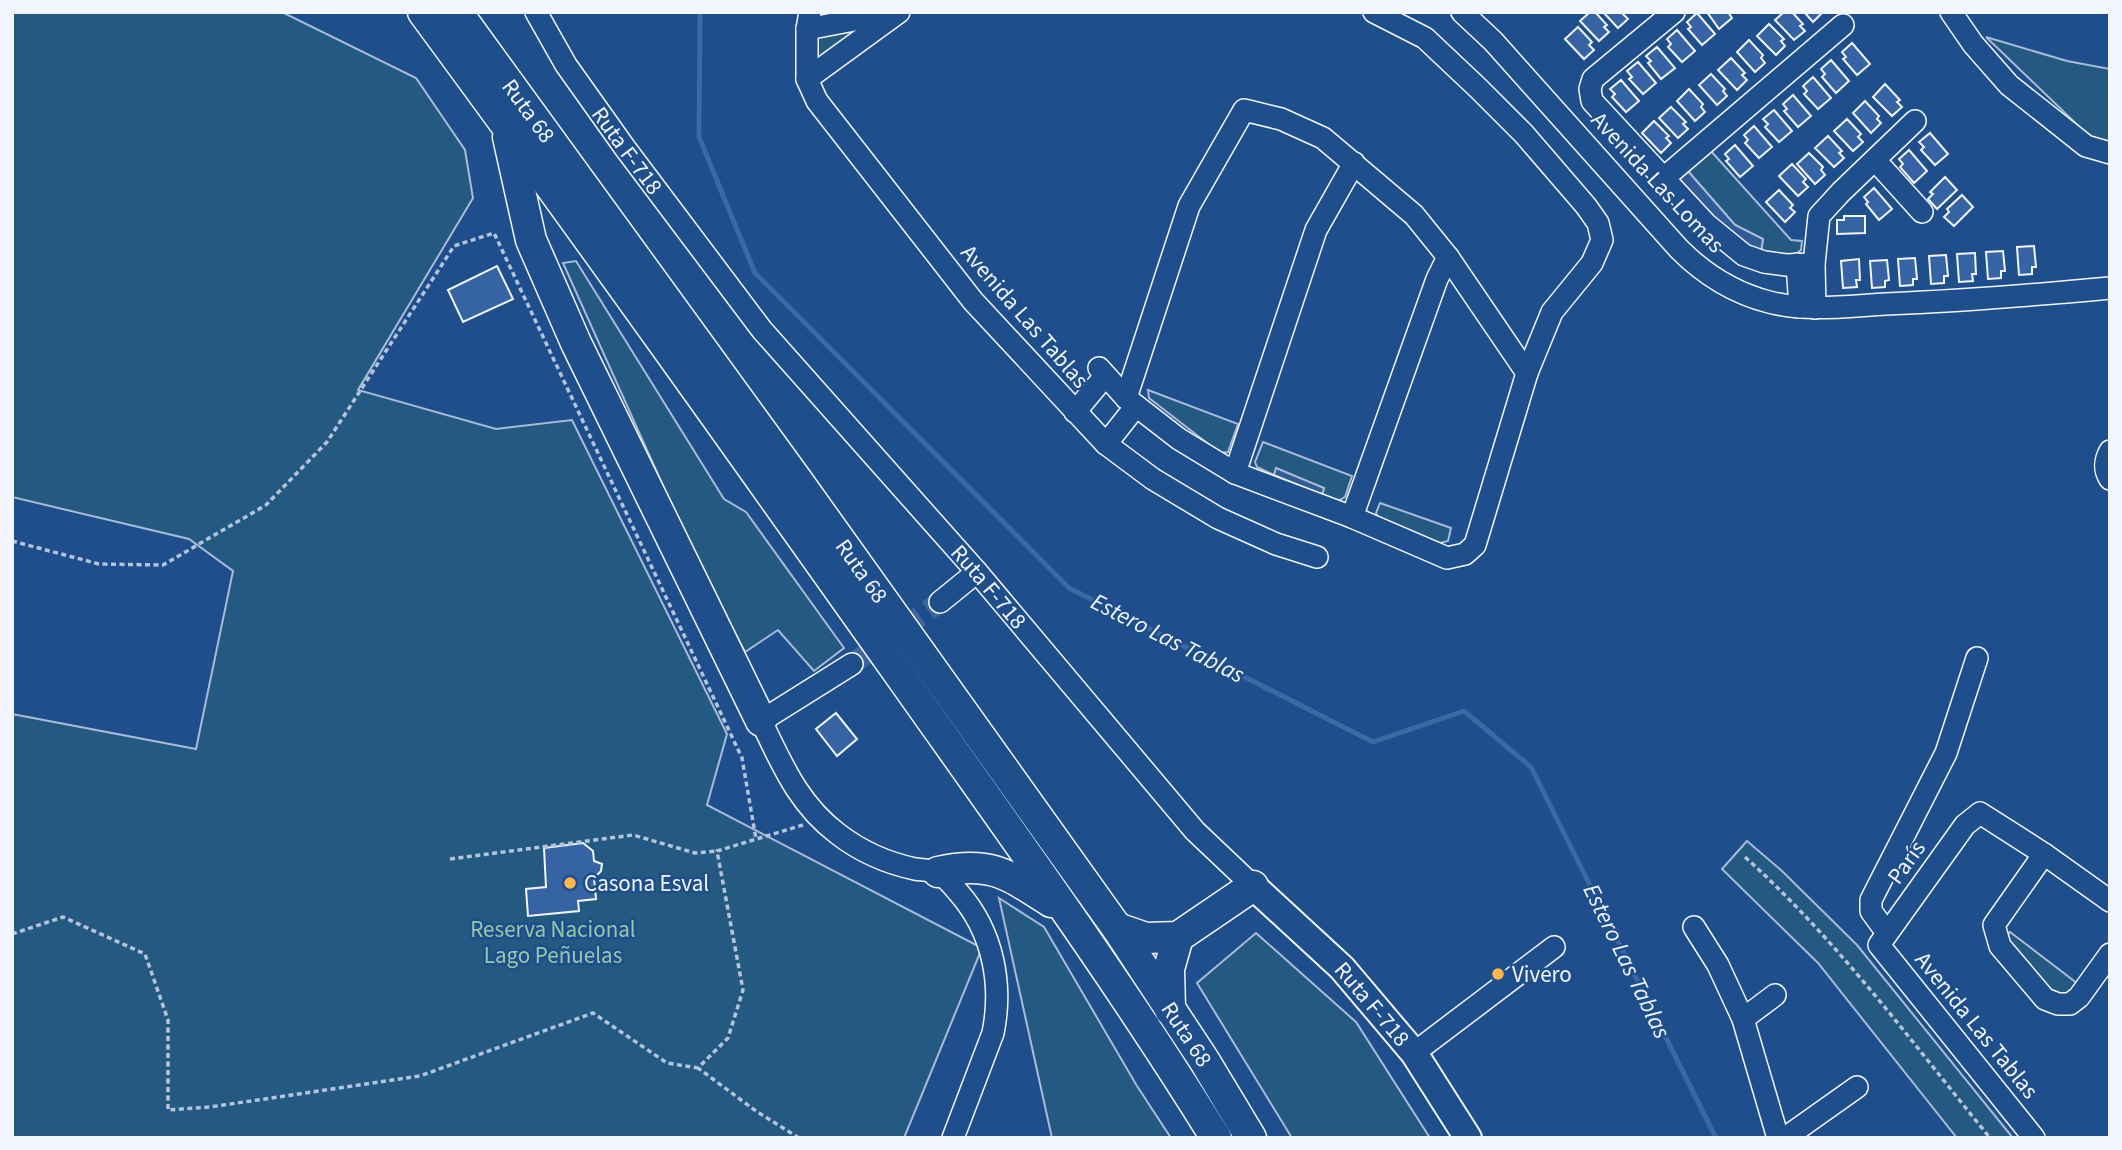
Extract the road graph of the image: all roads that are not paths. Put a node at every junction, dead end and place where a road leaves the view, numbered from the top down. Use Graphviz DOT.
graph roads {
  1 [pos="536,12"];
  2 [pos="898,12"];
  3 [pos="1374,12"];
  4 [pos="1462,12"];
  5 [pos="1674,12"];
  6 [pos="1951,12"];
  7 [pos="423,13"];
  8 [pos="459,14"];
  9 [pos="809,21"];
  10 [pos="1843,25"];
  11 [pos="807,79"];
  12 [pos="1915,121"];
  13 [pos="505,123"];
  14 [pos="2107,157"];
  15 [pos="1875,159"];
  16 [pos="1354,163"];
  17 [pos="1665,177"];
  18 [pos="1922,212"];
  19 [pos="1448,257"];
  20 [pos="1805,264"];
  21 [pos="2110,288"];
  22 [pos="1808,307"];
  23 [pos="1527,373"];
  24 [pos="1131,402"];
  25 [pos="1075,412"];
  26 [pos="1106,444"];
  27 [pos="2110,451"];
  28 [pos="1235,473"];
  29 [pos="2110,479"];
  30 [pos="1352,517"];
  31 [pos="1317,557"];
  32 [pos="977,572"];
  33 [pos="940,602"];
  34 [pos="1977,658"];
  35 [pos="852,664"];
  36 [pos="761,721"];
  37 [pos="2044,854"];
  38 [pos="938,872"];
  39 [pos="1253,886"];
  40 [pos="2110,901"];
  41 [pos="1068,913"];
  42 [pos="1694,927"];
  43 [pos="1117,928"];
  44 [pos="1178,937"];
  45 [pos="1883,939"];
  46 [pos="1554,947"];
  47 [pos="2110,954"];
  48 [pos="1775,995"];
  49 [pos="1170,1010"];
  50 [pos="1743,1019"];
  51 [pos="1414,1053"];
  52 [pos="1857,1087"];
  53 [pos="953,1138"];
  54 [pos="1216,1138"];
  55 [pos="1251,1138"];
  56 [pos="1468,1138"];
  57 [pos="1778,1138"];
  58 [pos="1785,1138"];
  59 [pos="2035,1138"];
  1 -- 32 [label="street, Ruta F-718"];
  2 -- 9 [label="street"];
  2 -- 11 [label="street"];
  3 -- 23 [label="street"];
  4 -- 22 [label="street, Avenida Las Lomas"];
  5 -- 17 [label="street"];
  6 -- 14 [label="street"];
  7 -- 13 [label="highway, Ruta 68"];
  8 -- 43 [label="highway, Ruta 68"];
  9 -- 11 [label="street, Avenida Las Tablas"];
  10 -- 17 [label="street"];
  11 -- 25 [label="street, Avenida Las Tablas"];
  12 -- 15 [label="street"];
  13 -- 36 [label="highway"];
  13 -- 41 [label="highway, Ruta 68"];
  15 -- 18 [label="street"];
  15 -- 20 [label="street"];
  16 -- 19 [label="street"];
  16 -- 24 [label="street"];
  16 -- 28 [label="street"];
  17 -- 20 [label="street"];
  19 -- 23 [label="street"];
  19 -- 30 [label="street"];
  20 -- 22 [label="street"];
  21 -- 22 [label="street, Avenida Las Lomas"];
  23 -- 30 [label="street"];
  24 -- 25 [label="street"];
  24 -- 26 [label="street"];
  24 -- 28 [label="street"];
  25 -- 26 [label="street, Avenida Las Tablas"];
  26 -- 31 [label="street, Avenida Las Tablas"];
  27 -- 29 [label="street"];
  28 -- 30 [label="street"];
  32 -- 33 [label="street"];
  32 -- 39 [label="street, Ruta F-718"];
  34 -- 45 [label="street, Avenida Las Tablas"];
  35 -- 36 [label="street"];
  36 -- 38 [label="street"];
  37 -- 40 [label="street"];
  37 -- 45 [label="street, París"];
  37 -- 47 [label="street"];
  38 -- 41 [label="highway"];
  38 -- 53 [label="street"];
  39 -- 44 [label="highway"];
  39 -- 51 [label="main road, Ruta F-718"];
  41 -- 54 [label="highway, Ruta 68"];
  42 -- 50 [label="street"];
  43 -- 44 [label="highway"];
  43 -- 49 [label="highway, Ruta 68"];
  44 -- 49 [label="highway"];
  45 -- 59 [label="street, Avenida Las Tablas"];
  46 -- 51 [label="street"];
  48 -- 50 [label="street"];
  49 -- 55 [label="highway, Ruta 68"];
  50 -- 57 [label="street"];
  51 -- 56 [label="main road, Ruta F-718"];
  52 -- 58 [label="street"];
}
